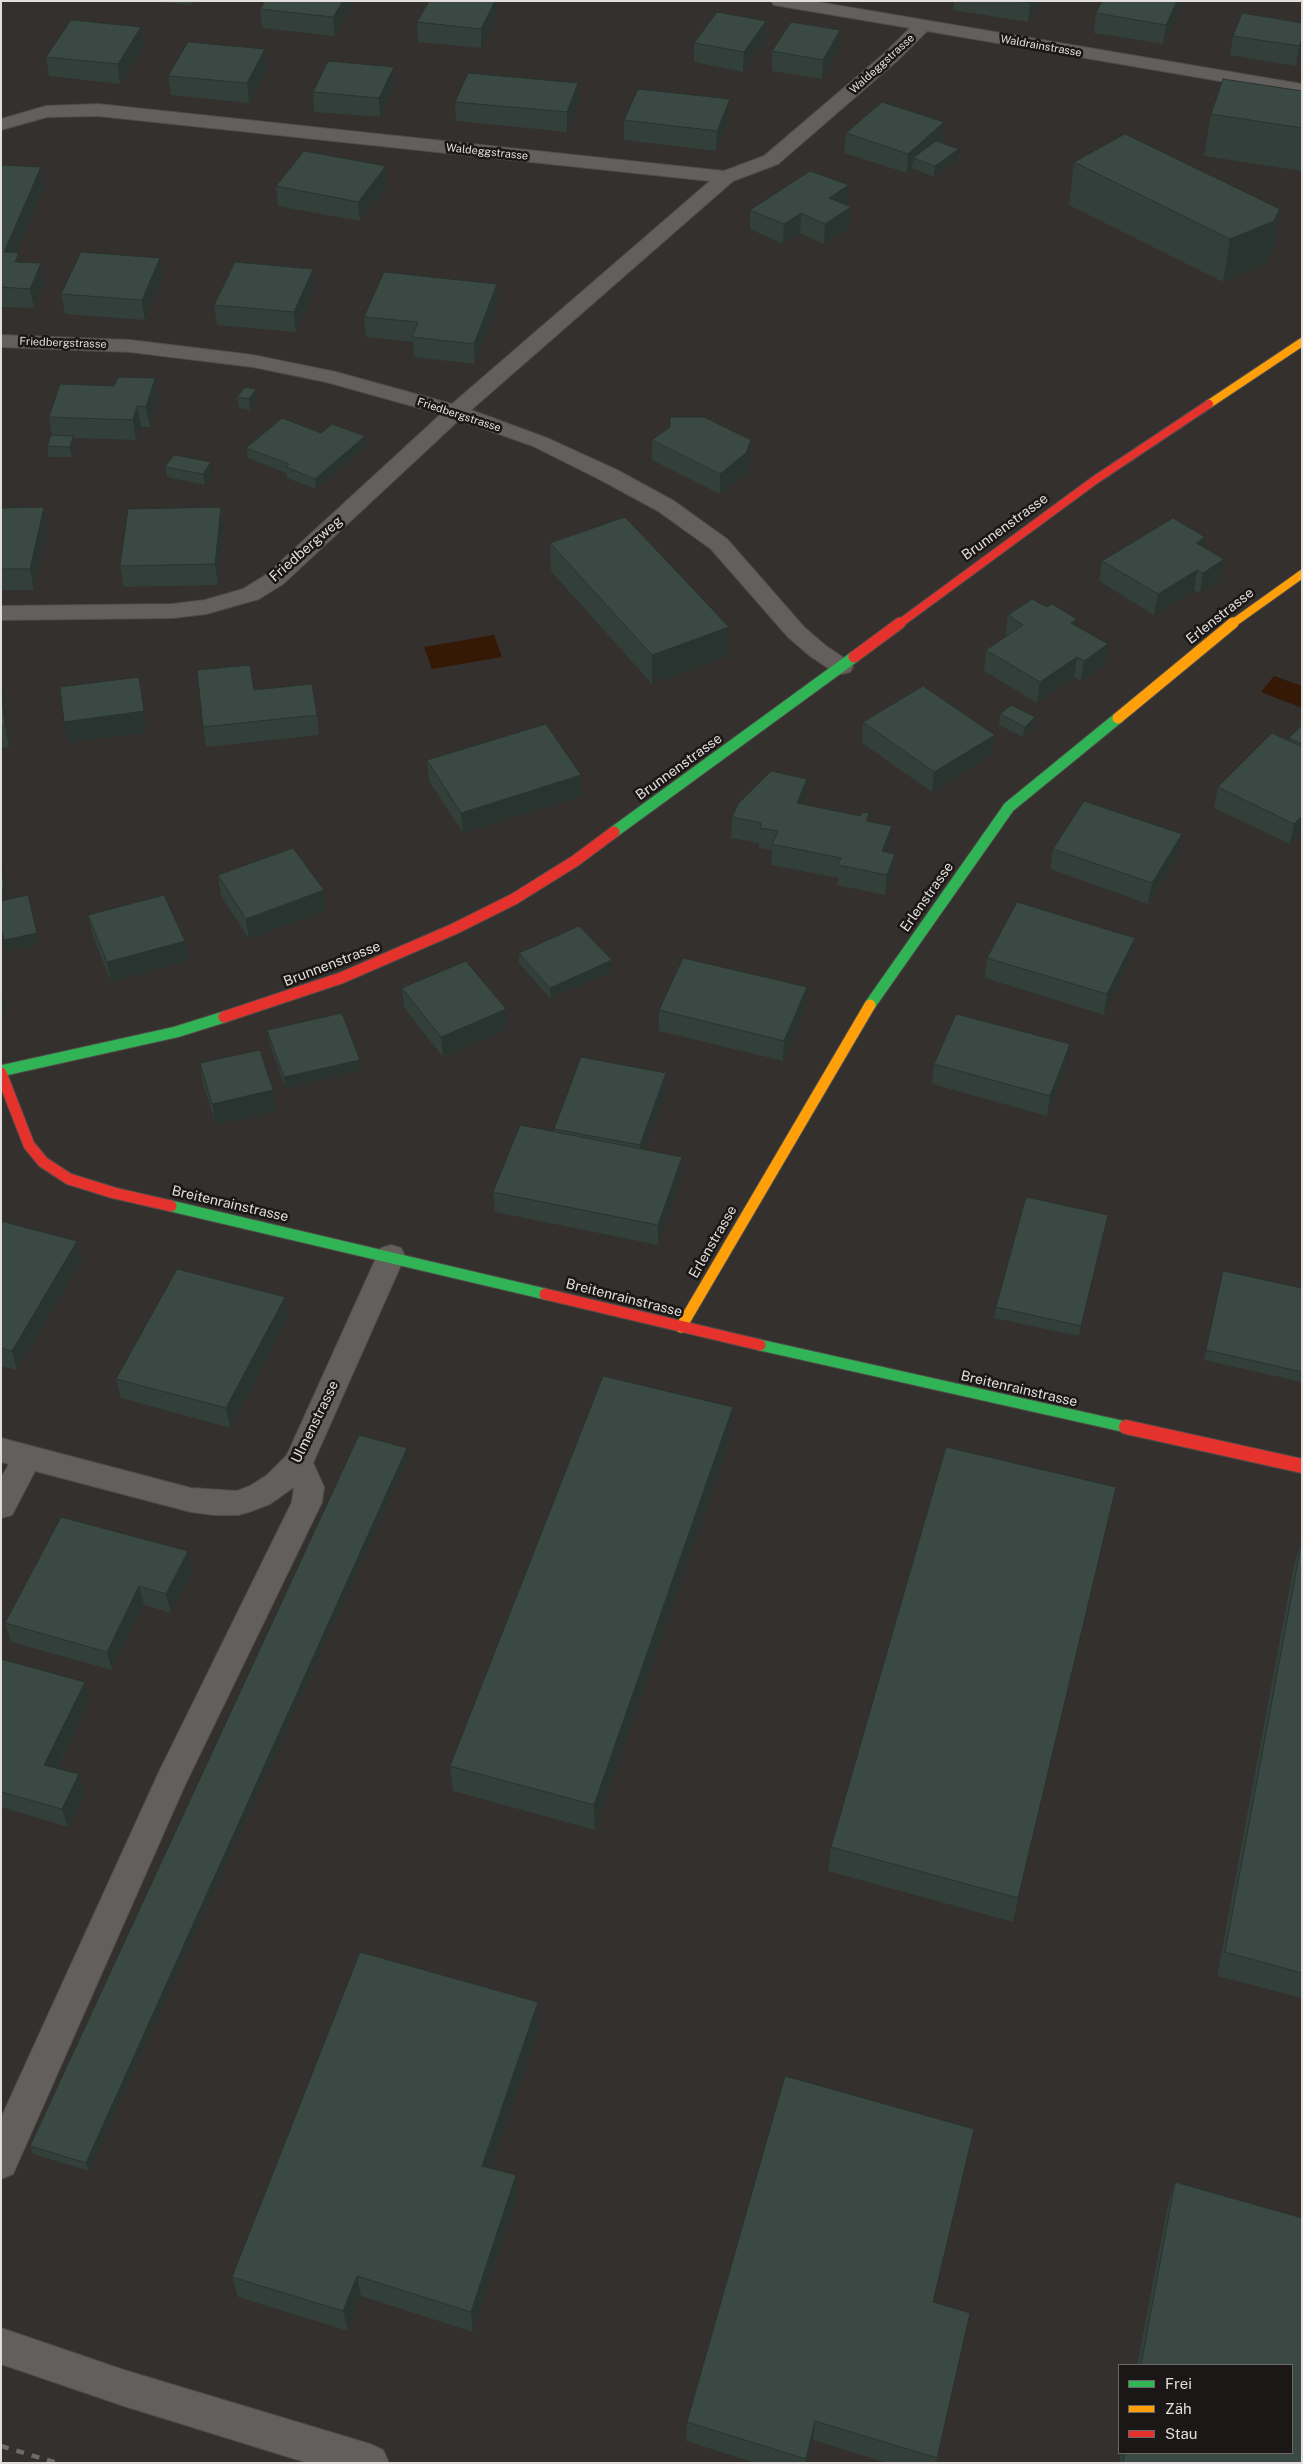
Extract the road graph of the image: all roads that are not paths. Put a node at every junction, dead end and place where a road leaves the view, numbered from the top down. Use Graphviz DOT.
graph roads {
  1 [pos="780,1"];
  2 [pos="922,26"];
  3 [pos="1302,90"];
  4 [pos="1,125"];
  5 [pos="726,177"];
  6 [pos="1,342"];
  7 [pos="1302,342"];
  8 [pos="456,412"];
  9 [pos="1302,574"];
  10 [pos="1,613"];
  11 [pos="842,666"];
  12 [pos="1,1072"];
  13 [pos="391,1256"];
  14 [pos="681,1327"];
  15 [pos="15,1453"];
  16 [pos="298,1462"];
  17 [pos="1302,1466"];
  18 [pos="1,1506"];
  19 [pos="1,2162"];
  20 [pos="1,2346"];
  21 [pos="370,2463"];
  1 -- 2 [label="street, Waldrainstrasse"];
  2 -- 3 [label="street, Waldrainstrasse"];
  2 -- 5 [label="street, Waldeggstrasse"];
  4 -- 5 [label="street, Waldeggstrasse"];
  5 -- 8 [label="street, Friedbergweg"];
  6 -- 8 [label="street, Friedbergstrasse"];
  7 -- 11 [label="street, Brunnenstrasse"];
  8 -- 10 [label="street, Friedbergweg"];
  8 -- 11 [label="street, Friedbergstrasse"];
  9 -- 14 [label="street, Erlenstrasse"];
  11 -- 12 [label="street, Brunnenstrasse"];
  12 -- 13 [label="street, Breitenrainstrasse"];
  13 -- 14 [label="street, Breitenrainstrasse"];
  13 -- 16 [label="street, Ulmenstrasse"];
  14 -- 17 [label="street, Breitenrainstrasse"];
  15 -- 16 [label="street, Ulmenstrasse"];
  15 -- 18 [label="street, Ulmenstrasse"];
  16 -- 19 [label="street"];
  20 -- 21 [label="street"];
}
